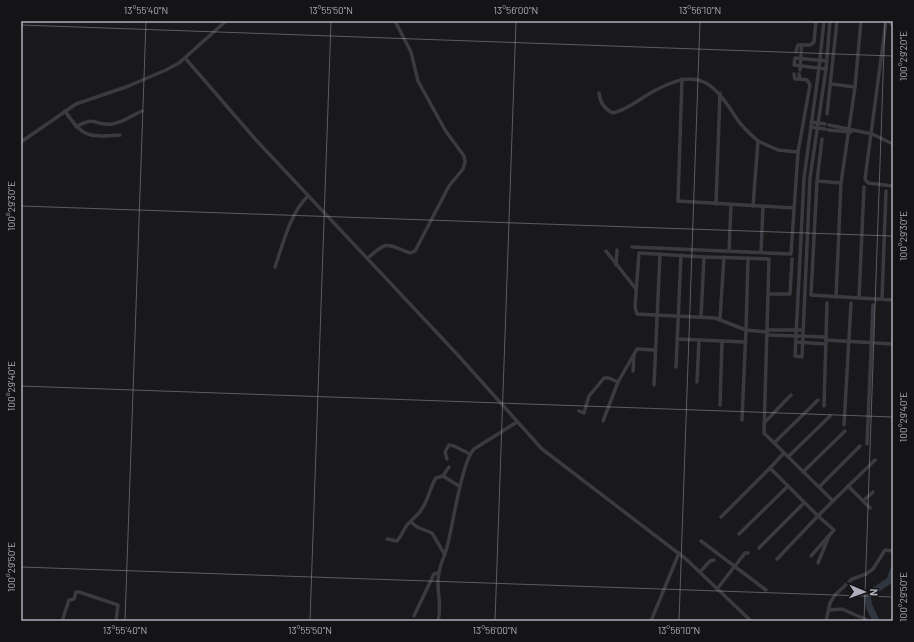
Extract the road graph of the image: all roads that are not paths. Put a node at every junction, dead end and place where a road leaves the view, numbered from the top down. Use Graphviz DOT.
graph roads {
  1 [pos="226,21"];
  2 [pos="395,21"];
  3 [pos="816,21"];
  4 [pos="824,21"];
  5 [pos="830,21"];
  6 [pos="837,21"];
  7 [pos="861,21"];
  8 [pos="886,21"];
  9 [pos="889,21"];
  10 [pos="893,26"];
  11 [pos="802,45"];
  12 [pos="796,54"];
  13 [pos="801,55"];
  14 [pos="186,59"];
  15 [pos="820,60"];
  16 [pos="827,61"];
  17 [pos="819,68"];
  18 [pos="826,69"];
  19 [pos="794,70"];
  20 [pos="800,70"];
  21 [pos="682,79"];
  22 [pos="800,79"];
  23 [pos="831,84"];
  24 [pos="855,87"];
  25 [pos="599,93"];
  26 [pos="720,93"];
  27 [pos="65,111"];
  28 [pos="142,111"];
  29 [pos="827,114"];
  30 [pos="818,123"];
  31 [pos="811,124"];
  32 [pos="829,125"];
  33 [pos="76,127"];
  34 [pos="817,128"];
  35 [pos="828,130"];
  36 [pos="849,130"];
  37 [pos="872,134"];
  38 [pos="120,135"];
  39 [pos="822,139"];
  40 [pos="758,141"];
  41 [pos="21,142"];
  42 [pos="893,144"];
  43 [pos="798,152"];
  44 [pos="804,178"];
  45 [pos="810,178"];
  46 [pos="817,181"];
  47 [pos="841,183"];
  48 [pos="893,186"];
  49 [pos="864,187"];
  50 [pos="886,191"];
  51 [pos="308,196"];
  52 [pos="716,204"];
  53 [pos="731,205"];
  54 [pos="753,206"];
  55 [pos="763,207"];
  56 [pos="794,208"];
  57 [pos="632,247"];
  58 [pos="800,248"];
  59 [pos="806,248"];
  60 [pos="617,250"];
  61 [pos="606,251"];
  62 [pos="729,251"];
  63 [pos="761,252"];
  64 [pos="660,254"];
  65 [pos="681,255"];
  66 [pos="704,257"];
  67 [pos="368,258"];
  68 [pos="724,258"];
  69 [pos="748,258"];
  70 [pos="792,259"];
  71 [pos="616,265"];
  72 [pos="275,267"];
  73 [pos="636,289"];
  74 [pos="768,294"];
  75 [pos="797,294"];
  76 [pos="804,295"];
  77 [pos="836,297"];
  78 [pos="859,298"];
  79 [pos="882,299"];
  80 [pos="893,300"];
  81 [pos="827,303"];
  82 [pos="851,303"];
  83 [pos="873,305"];
  84 [pos="657,315"];
  85 [pos="678,316"];
  86 [pos="700,317"];
  87 [pos="720,319"];
  88 [pos="746,330"];
  89 [pos="796,330"];
  90 [pos="803,330"];
  91 [pos="767,332"];
  92 [pos="796,335"];
  93 [pos="802,336"];
  94 [pos="893,337"];
  95 [pos="677,339"];
  96 [pos="699,340"];
  97 [pos="826,340"];
  98 [pos="722,341"];
  99 [pos="745,342"];
  100 [pos="796,342"];
  101 [pos="849,342"];
  102 [pos="802,343"];
  103 [pos="871,343"];
  104 [pos="893,344"];
  105 [pos="655,350"];
  106 [pos="634,353"];
  107 [pos="676,367"];
  108 [pos="633,371"];
  109 [pos="618,382"];
  110 [pos="696,382"];
  111 [pos="654,385"];
  112 [pos="791,395"];
  113 [pos="818,400"];
  114 [pos="720,405"];
  115 [pos="824,406"];
  116 [pos="579,411"];
  117 [pos="830,416"];
  118 [pos="742,420"];
  119 [pos="603,421"];
  120 [pos="517,422"];
  121 [pos="764,423"];
  122 [pos="844,425"];
  123 [pos="845,431"];
  124 [pos="774,443"];
  125 [pos="867,444"];
  126 [pos="860,446"];
  127 [pos="784,453"];
  128 [pos="470,454"];
  129 [pos="788,457"];
  130 [pos="448,459"];
  131 [pos="875,460"];
  132 [pos="449,467"];
  133 [pos="770,468"];
  134 [pos="803,472"];
  135 [pos="443,476"];
  136 [pos="460,486"];
  137 [pos="788,486"];
  138 [pos="848,486"];
  139 [pos="819,487"];
  140 [pos="873,492"];
  141 [pos="833,501"];
  142 [pos="863,501"];
  143 [pos="804,503"];
  144 [pos="870,508"];
  145 [pos="818,516"];
  146 [pos="721,517"];
  147 [pos="411,522"];
  148 [pos="739,534"];
  149 [pos="830,534"];
  150 [pos="388,540"];
  151 [pos="701,540"];
  152 [pos="759,548"];
  153 [pos="893,551"];
  154 [pos="679,553"];
  155 [pos="748,553"];
  156 [pos="445,555"];
  157 [pos="811,556"];
  158 [pos="777,559"];
  159 [pos="714,560"];
  160 [pos="818,563"];
  161 [pos="734,566"];
  162 [pos="700,572"];
  163 [pos="439,573"];
  164 [pos="717,589"];
  165 [pos="766,590"];
  166 [pos="830,610"];
  167 [pos="414,616"];
  168 [pos="867,620"];
  169 [pos="62,621"];
  170 [pos="118,621"];
  171 [pos="438,621"];
  172 [pos="651,621"];
  173 [pos="752,621"];
  174 [pos="826,621"];
  1 -- 14 [label="street"];
  2 -- 67 [label="street"];
  3 -- 11 [label="street"];
  4 -- 15 [label="street"];
  5 -- 16 [label="street"];
  6 -- 23 [label="street"];
  7 -- 24 [label="street"];
  8 -- 37 [label="street"];
  9 -- 10 [label="street"];
  11 -- 12 [label="street"];
  11 -- 13 [label="street"];
  12 -- 13 [label="street"];
  12 -- 19 [label="street"];
  13 -- 15 [label="street"];
  13 -- 20 [label="street"];
  14 -- 27 [label="street"];
  14 -- 51 [label="street"];
  15 -- 16 [label="street"];
  15 -- 17 [label="street"];
  16 -- 18 [label="street"];
  17 -- 18 [label="street"];
  17 -- 20 [label="street"];
  17 -- 31 [label="street"];
  18 -- 30 [label="street"];
  19 -- 20 [label="street"];
  19 -- 22 [label="street"];
  20 -- 22 [label="street"];
  21 -- 25 [label="street"];
  21 -- 26 [label="street"];
  21 -- 52 [label="street"];
  22 -- 43 [label="street"];
  23 -- 24 [label="street"];
  23 -- 29 [label="street"];
  24 -- 36 [label="street"];
  26 -- 40 [label="street"];
  26 -- 52 [label="street"];
  27 -- 33 [label="street"];
  27 -- 41 [label="street"];
  28 -- 33 [label="street"];
  30 -- 31 [label="street"];
  30 -- 32 [label="street"];
  30 -- 34 [label="street"];
  31 -- 34 [label="street"];
  31 -- 44 [label="street"];
  32 -- 35 [label="street"];
  32 -- 36 [label="street"];
  33 -- 38 [label="street"];
  34 -- 35 [label="street"];
  34 -- 45 [label="street"];
  35 -- 36 [label="street"];
  36 -- 37 [label="street"];
  36 -- 47 [label="street"];
  37 -- 42 [label="street"];
  37 -- 48 [label="street"];
  39 -- 46 [label="street"];
  40 -- 43 [label="street"];
  40 -- 54 [label="street"];
  43 -- 56 [label="street"];
  44 -- 45 [label="street"];
  44 -- 58 [label="street"];
  45 -- 59 [label="street"];
  46 -- 47 [label="street"];
  46 -- 77 [label="street"];
  47 -- 77 [label="street"];
  49 -- 78 [label="street"];
  50 -- 79 [label="street"];
  51 -- 67 [label="street"];
  51 -- 72 [label="street"];
  52 -- 53 [label="street"];
  53 -- 54 [label="street"];
  53 -- 62 [label="street"];
  54 -- 55 [label="street"];
  55 -- 56 [label="street"];
  55 -- 63 [label="street"];
  56 -- 63 [label="street"];
  57 -- 62 [label="street"];
  58 -- 59 [label="street"];
  58 -- 75 [label="street"];
  59 -- 76 [label="street"];
  60 -- 71 [label="street"];
  61 -- 71 [label="street"];
  62 -- 63 [label="street"];
  64 -- 65 [label="street"];
  64 -- 73 [label="street"];
  64 -- 84 [label="street"];
  65 -- 66 [label="street"];
  65 -- 85 [label="street"];
  66 -- 68 [label="street"];
  66 -- 86 [label="street"];
  67 -- 120 [label="street"];
  68 -- 69 [label="street"];
  68 -- 87 [label="street"];
  69 -- 74 [label="street"];
  69 -- 88 [label="street"];
  70 -- 74 [label="street"];
  71 -- 73 [label="street"];
  73 -- 84 [label="street"];
  74 -- 91 [label="street"];
  75 -- 76 [label="street"];
  75 -- 89 [label="street"];
  76 -- 90 [label="street"];
  77 -- 78 [label="street"];
  78 -- 79 [label="street"];
  79 -- 80 [label="street"];
  81 -- 97 [label="street"];
  82 -- 101 [label="street"];
  83 -- 103 [label="street"];
  84 -- 85 [label="street"];
  84 -- 105 [label="street"];
  85 -- 86 [label="street"];
  85 -- 95 [label="street"];
  86 -- 87 [label="street"];
  87 -- 88 [label="street"];
  88 -- 91 [label="street"];
  88 -- 99 [label="street"];
  89 -- 90 [label="street"];
  89 -- 91 [label="street"];
  89 -- 92 [label="street"];
  90 -- 93 [label="street"];
  91 -- 92 [label="street"];
  91 -- 121 [label="street"];
  92 -- 93 [label="street"];
  92 -- 100 [label="street"];
  93 -- 97 [label="street"];
  93 -- 102 [label="street"];
  94 -- 104 [label="street"];
  95 -- 96 [label="street"];
  95 -- 107 [label="street"];
  96 -- 98 [label="street"];
  96 -- 110 [label="street"];
  97 -- 101 [label="street"];
  97 -- 102 [label="street"];
  97 -- 115 [label="street"];
  98 -- 99 [label="street"];
  98 -- 114 [label="street"];
  99 -- 118 [label="street"];
  100 -- 102 [label="street"];
  100 -- 102 [label="street"];
  101 -- 103 [label="street"];
  101 -- 122 [label="street"];
  103 -- 104 [label="street"];
  103 -- 125 [label="street"];
  105 -- 106 [label="street"];
  105 -- 111 [label="street"];
  106 -- 108 [label="street"];
  106 -- 109 [label="street"];
  109 -- 116 [label="street"];
  109 -- 119 [label="street"];
  112 -- 121 [label="street"];
  113 -- 124 [label="street"];
  117 -- 129 [label="street"];
  120 -- 128 [label="street"];
  120 -- 154 [label="street"];
  121 -- 124 [label="street"];
  123 -- 134 [label="street"];
  124 -- 127 [label="street"];
  126 -- 139 [label="street"];
  127 -- 129 [label="street"];
  127 -- 133 [label="street"];
  128 -- 130 [label="street"];
  128 -- 136 [label="street"];
  129 -- 134 [label="street"];
  131 -- 138 [label="street"];
  132 -- 135 [label="street"];
  133 -- 137 [label="street"];
  133 -- 146 [label="street"];
  134 -- 139 [label="street"];
  135 -- 136 [label="street"];
  135 -- 147 [label="street"];
  136 -- 156 [label="street"];
  137 -- 143 [label="street"];
  137 -- 148 [label="street"];
  138 -- 141 [label="street"];
  138 -- 142 [label="street"];
  139 -- 141 [label="street"];
  140 -- 142 [label="street"];
  141 -- 145 [label="street"];
  142 -- 144 [label="street"];
  143 -- 145 [label="street"];
  143 -- 152 [label="street"];
  145 -- 149 [label="street"];
  145 -- 158 [label="street"];
  147 -- 150 [label="street"];
  147 -- 156 [label="street"];
  149 -- 157 [label="street"];
  149 -- 160 [label="street"];
  151 -- 161 [label="street"];
  153 -- 166 [label="street"];
  154 -- 162 [label="street"];
  154 -- 172 [label="street"];
  155 -- 161 [label="street"];
  156 -- 163 [label="street"];
  159 -- 162 [label="street"];
  161 -- 164 [label="street"];
  161 -- 165 [label="street"];
  162 -- 164 [label="street"];
  163 -- 167 [label="street"];
  163 -- 171 [label="street"];
  164 -- 173 [label="street"];
  166 -- 168 [label="street"];
  166 -- 174 [label="street"];
  169 -- 170 [label="street"];
}
